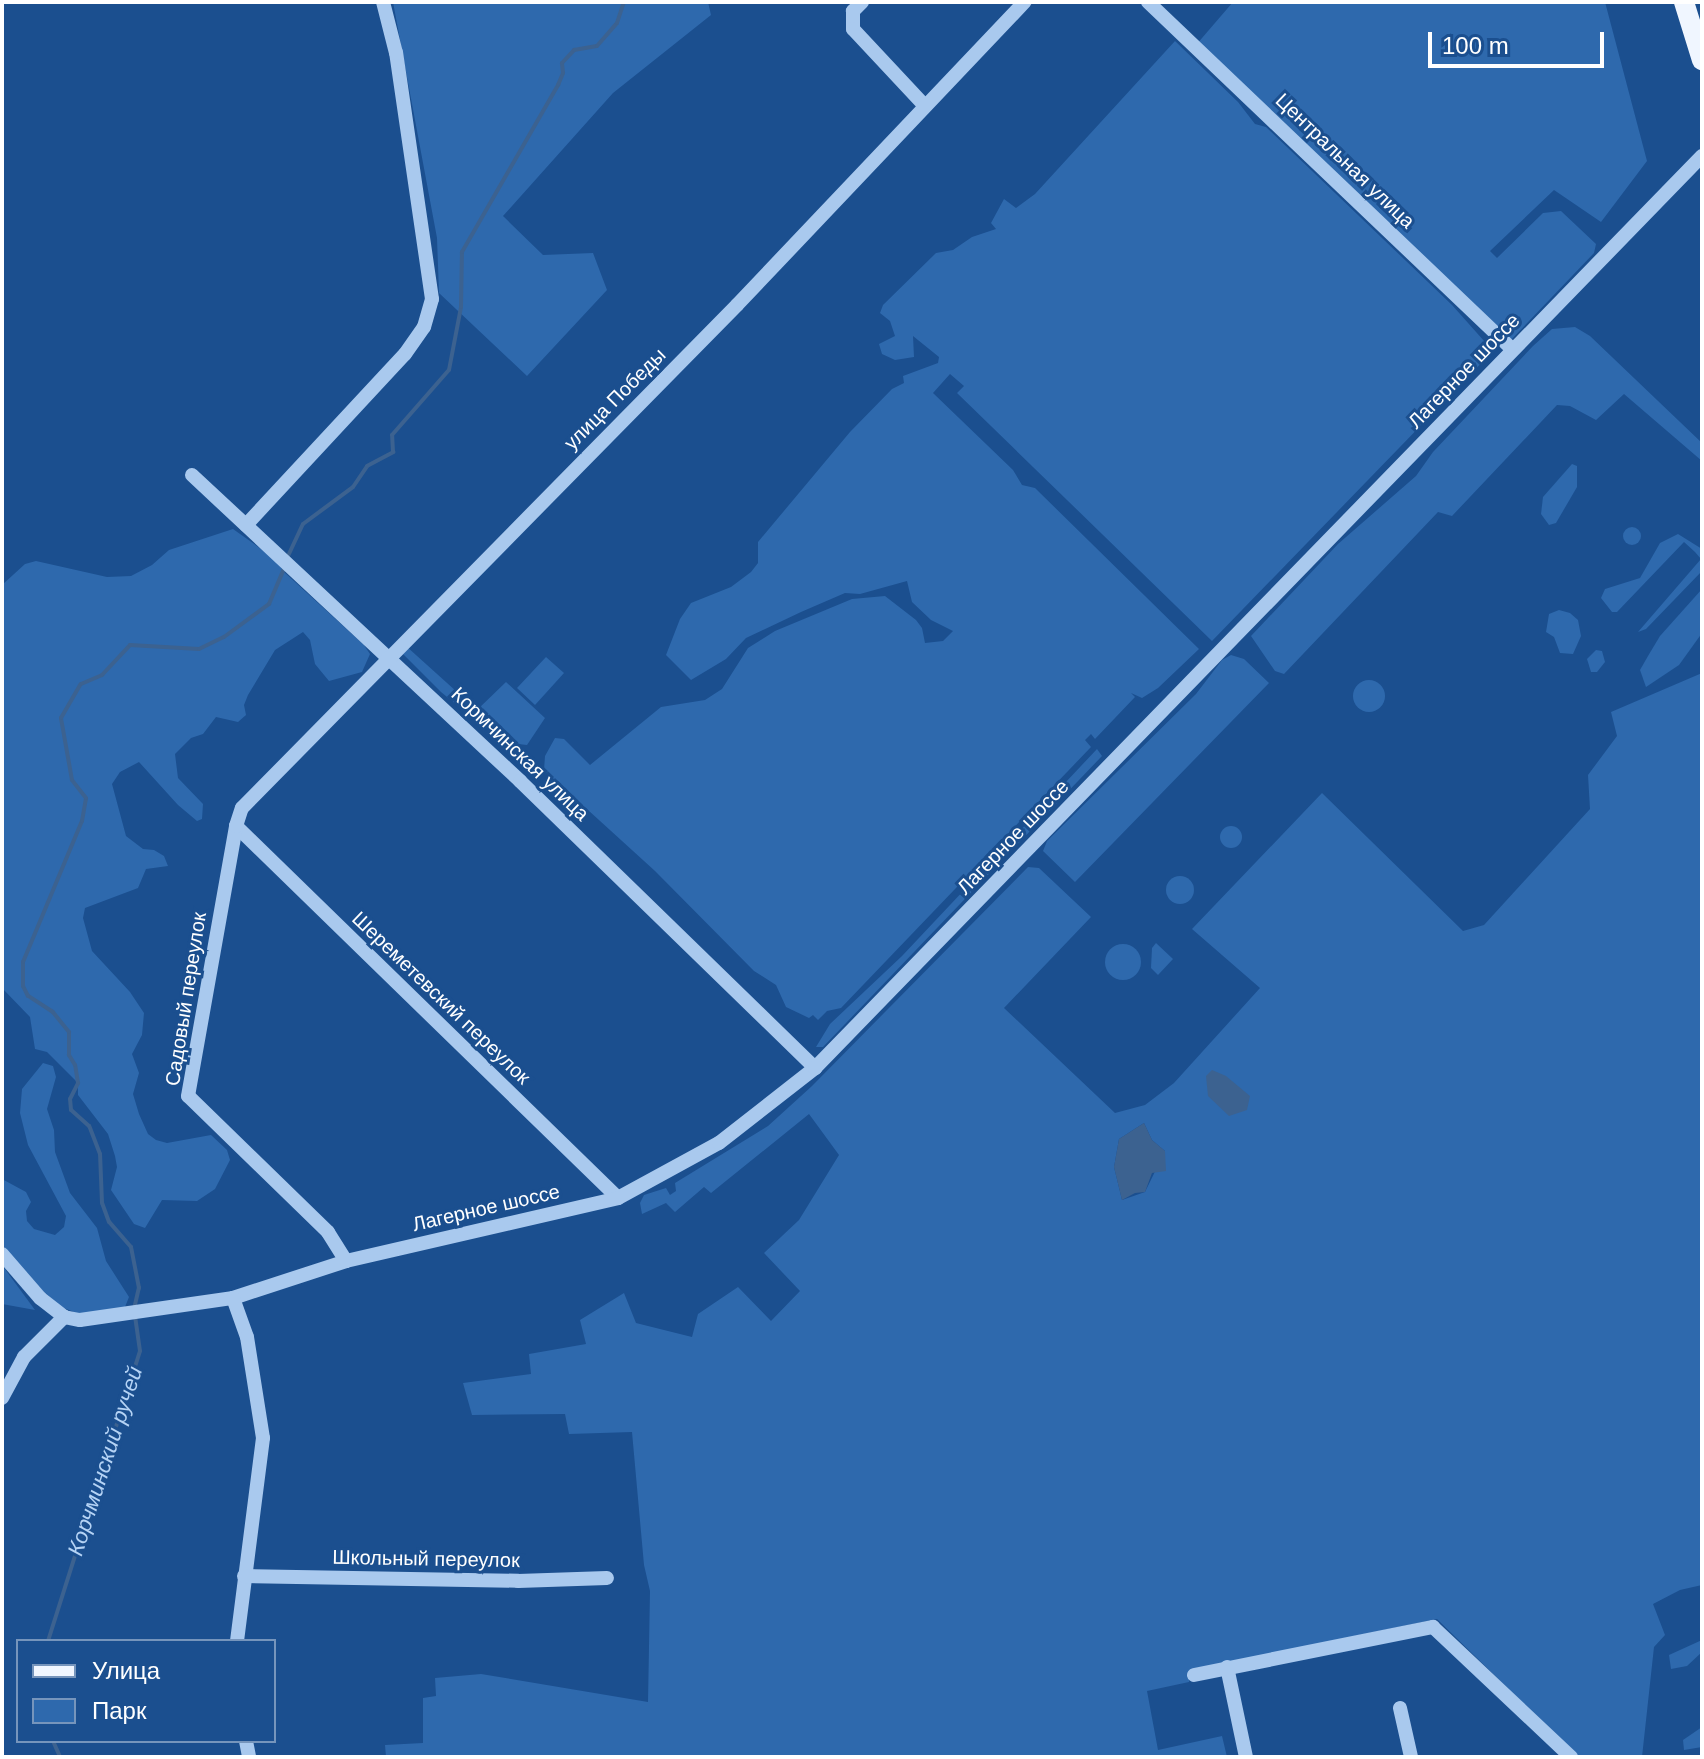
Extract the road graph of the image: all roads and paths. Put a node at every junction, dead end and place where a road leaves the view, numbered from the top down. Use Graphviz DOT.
graph roads {
  1 [pos="383,2"];
  2 [pos="862,2"];
  3 [pos="1025,2"];
  4 [pos="1148,2"];
  5 [pos="1684,2"];
  6 [pos="1702,60"];
  7 [pos="925,106"];
  8 [pos="1702,156"];
  9 [pos="1702,173"];
  10 [pos="1681,178"];
  11 [pos="1513,350"];
  12 [pos="192,475"];
  13 [pos="246,525"];
  14 [pos="388,657"];
  15 [pos="236,826"];
  16 [pos="815,1068"];
  17 [pos="618,1198"];
  18 [pos="2,1254"];
  19 [pos="346,1261"];
  20 [pos="233,1298"];
  21 [pos="64,1317"];
  22 [pos="2,1398"];
  23 [pos="244,1576"];
  24 [pos="607,1578"];
  25 [pos="237,1639"];
  26 [pos="1227,1667"];
  27 [pos="1194,1675"];
  28 [pos="1400,1708"];
  29 [pos="1246,1757"];
  30 [pos="1411,1757"];
  31 [pos="1571,1757"];
  1 -- 13 [label="street"];
  2 -- 7 [label="street"];
  3 -- 7 [label="street, улица Победы"];
  4 -- 11 [label="street, Центральная улица"];
  5 -- 6 [label="main road"];
  7 -- 14 [label="street, улица Победы"];
  8 -- 10 [label="street, Лагерное шоссе"];
  9 -- 10 [label="street"];
  10 -- 11 [label="street, Лагерное шоссе"];
  11 -- 16 [label="street, Лагерное шоссе"];
  12 -- 13 [label="street, Кормчинская улица"];
  13 -- 14 [label="street, Кормчинская улица"];
  14 -- 15 [label="street, улица Победы"];
  14 -- 16 [label="street, Кормчинская улица"];
  15 -- 17 [label="street, Шереметевский переулок"];
  15 -- 19 [label="street, Садовый переулок"];
  16 -- 17 [label="street, Лагерное шоссе"];
  17 -- 19 [label="street, Лагерное шоссе"];
  18 -- 21 [label="street"];
  19 -- 20 [label="street, Лагерное шоссе"];
  20 -- 21 [label="street, Лагерное шоссе"];
  20 -- 23 [label="street"];
  21 -- 22 [label="street"];
  23 -- 24 [label="street, Школьный переулок"];
  23 -- 25 [label="street"];
  26 -- 27 [label="street"];
  26 -- 29 [label="street"];
  26 -- 31 [label="street"];
  28 -- 30 [label="street"];
}
